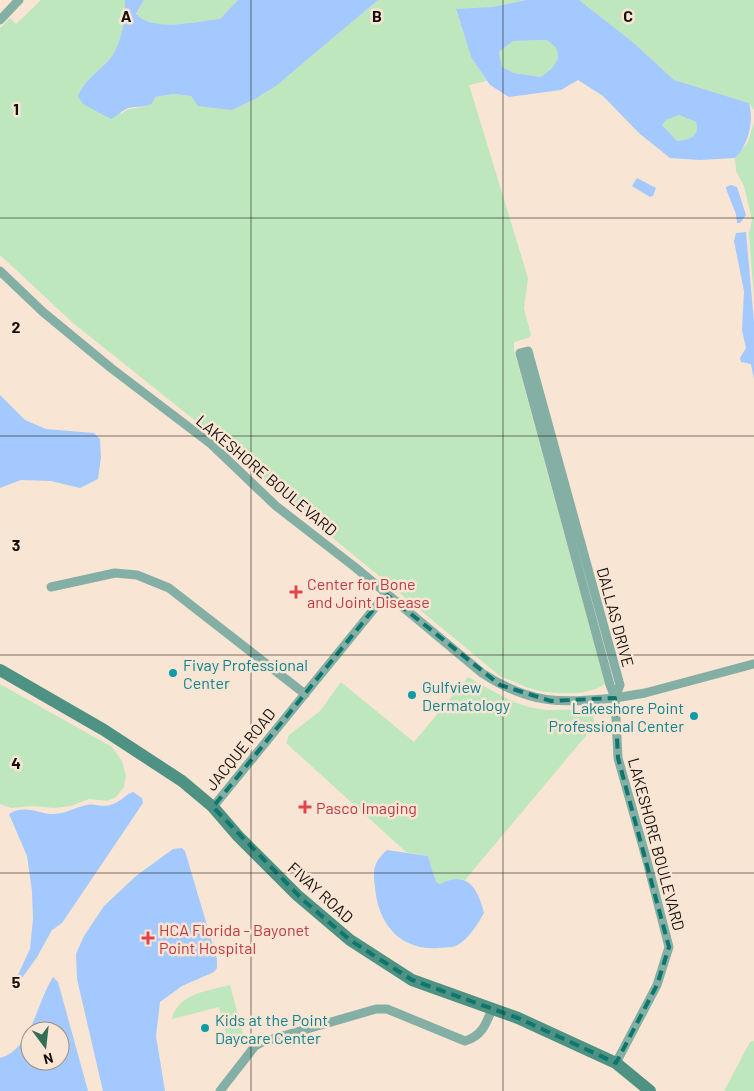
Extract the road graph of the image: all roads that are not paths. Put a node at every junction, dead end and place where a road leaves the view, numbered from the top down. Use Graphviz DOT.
graph roads {
  1 [pos="19,0"];
  2 [pos="0,20"];
  3 [pos="0,271"];
  4 [pos="52,586"];
  5 [pos="386,594"];
  6 [pos="753,664"];
  7 [pos="0,670"];
  8 [pos="305,694"];
  9 [pos="615,698"];
  10 [pos="213,807"];
  11 [pos="492,1009"];
  12 [pos="616,1063"];
  13 [pos="220,1091"];
  14 [pos="650,1091"];
  1 -- 2 [label="street"];
  3 -- 5 [label="street, LAKESHORE BOULEVARD"];
  4 -- 8 [label="street"];
  5 -- 8 [label="street, JACQUE ROAD"];
  5 -- 9 [label="street, LAKESHORE BOULEVARD"];
  6 -- 9 [label="street"];
  7 -- 10 [label="street, FIVAY ROAD"];
  8 -- 10 [label="street, JACQUE ROAD"];
  9 -- 9 [label="street, DALLAS DRIVE"];
  9 -- 12 [label="street, LAKESHORE BOULEVARD"];
  10 -- 11 [label="street, FIVAY ROAD"];
  11 -- 12 [label="street, FIVAY ROAD"];
  11 -- 13 [label="street"];
  12 -- 14 [label="street, FIVAY ROAD"];
}
